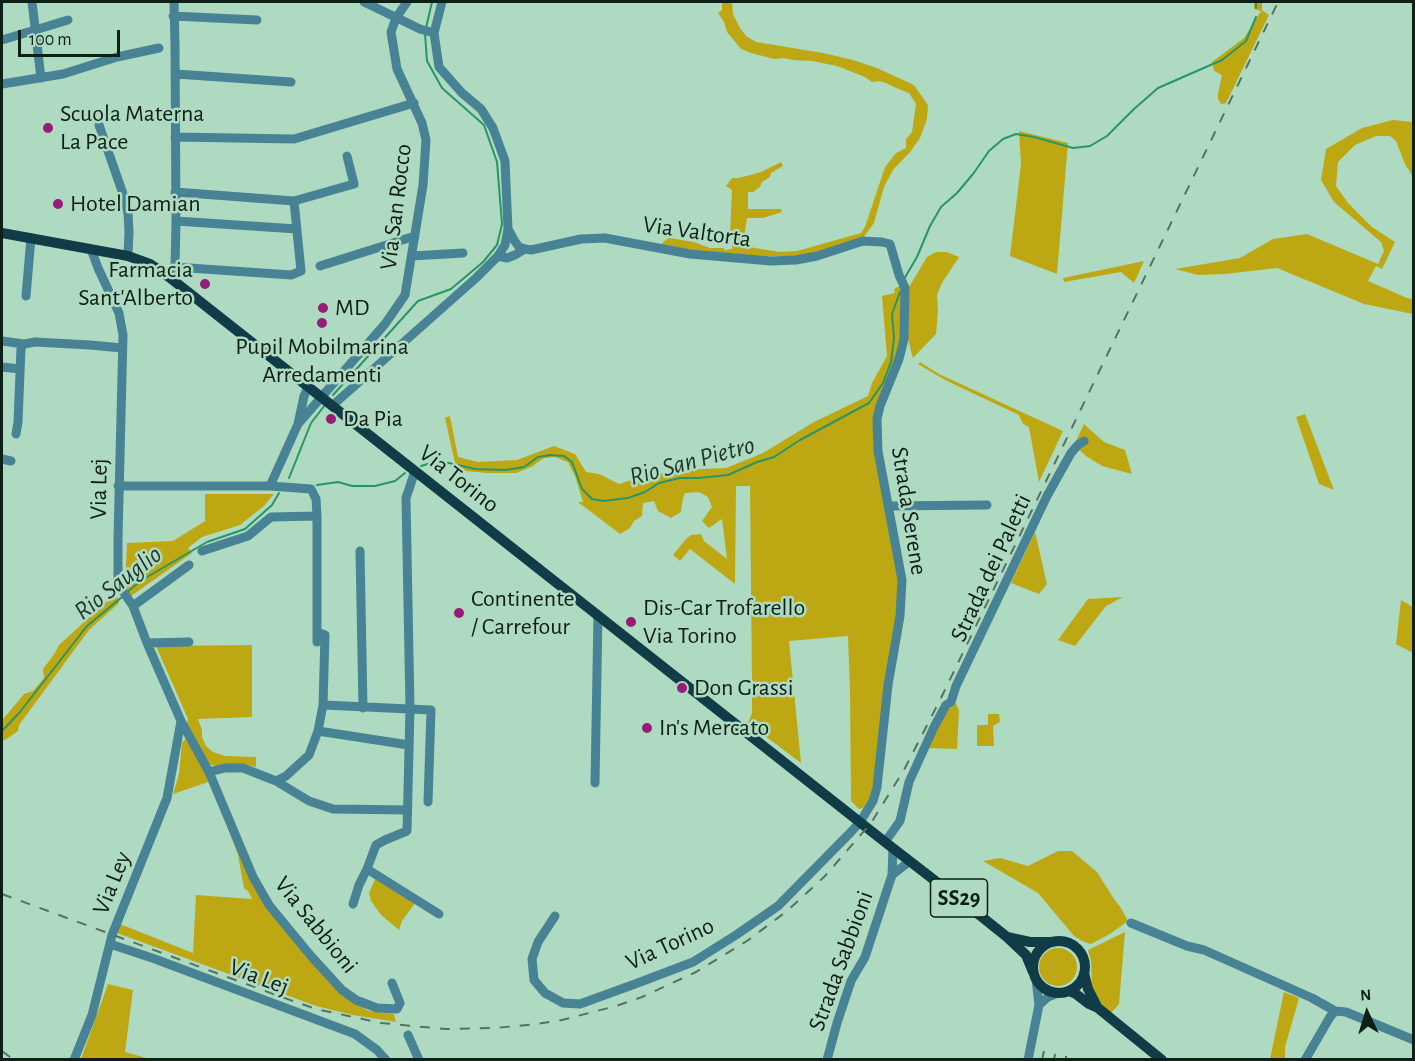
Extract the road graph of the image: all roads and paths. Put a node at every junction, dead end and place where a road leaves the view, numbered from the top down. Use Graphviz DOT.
graph roads {
  1 [pos="32,2"];
  2 [pos="174,2"];
  3 [pos="364,2"];
  4 [pos="407,2"];
  5 [pos="442,2"];
  6 [pos="173,16"];
  7 [pos="396,18"];
  8 [pos="68,20"];
  9 [pos="257,20"];
  10 [pos="34,31"];
  11 [pos="432,32"];
  12 [pos="2,40"];
  13 [pos="159,48"];
  14 [pos="176,74"];
  15 [pos="41,78"];
  16 [pos="291,82"];
  17 [pos="2,84"];
  18 [pos="414,104"];
  19 [pos="99,125"];
  20 [pos="175,137"];
  21 [pos="347,156"];
  22 [pos="175,192"];
  23 [pos="294,201"];
  24 [pos="176,221"];
  25 [pos="297,229"];
  26 [pos="508,229"];
  27 [pos="2,233"];
  28 [pos="415,236"];
  29 [pos="31,238"];
  30 [pos="863,241"];
  31 [pos="91,249"];
  32 [pos="525,249"];
  33 [pos="463,253"];
  34 [pos="128,256"];
  35 [pos="412,256"];
  36 [pos="498,256"];
  37 [pos="320,266"];
  38 [pos="175,267"];
  39 [pos="168,276"];
  40 [pos="26,296"];
  41 [pos="2,341"];
  42 [pos="24,344"];
  43 [pos="122,348"];
  44 [pos="2,367"];
  45 [pos="20,369"];
  46 [pos="309,386"];
  47 [pos="322,397"];
  48 [pos="333,405"];
  49 [pos="298,424"];
  50 [pos="16,434"];
  51 [pos="1084,441"];
  52 [pos="415,471"];
  53 [pos="118,486"];
  54 [pos="270,486"];
  55 [pos="987,505"];
  56 [pos="889,506"];
  57 [pos="317,516"];
  58 [pos="360,550"];
  59 [pos="202,551"];
  60 [pos="189,565"];
  61 [pos="128,598"];
  62 [pos="598,615"];
  63 [pos="317,632"];
  64 [pos="189,642"];
  65 [pos="317,642"];
  66 [pos="147,643"];
  67 [pos="323,705"];
  68 [pos="363,708"];
  69 [pos="410,710"];
  70 [pos="181,721"];
  71 [pos="318,731"];
  72 [pos="409,745"];
  73 [pos="208,772"];
  74 [pos="276,781"];
  75 [pos="595,783"];
  76 [pos="428,802"];
  77 [pos="407,810"];
  78 [pos="860,822"];
  79 [pos="889,845"];
  80 [pos="910,861"];
  81 [pos="367,869"];
  82 [pos="892,875"];
  83 [pos="353,904"];
  84 [pos="439,914"];
  85 [pos="555,916"];
  86 [pos="1131,923"];
  87 [pos="1007,937"];
  88 [pos="1051,942"];
  89 [pos="110,944"];
  90 [pos="1084,974"];
  91 [pos="1034,976"];
  92 [pos="392,983"];
  93 [pos="1064,992"];
  94 [pos="1039,1005"];
  95 [pos="1098,1008"];
  96 [pos="1335,1011"];
  97 [pos="408,1035"];
  98 [pos="1413,1040"];
  99 [pos="74,1059"];
  100 [pos="386,1059"];
  101 [pos="419,1059"];
  102 [pos="827,1059"];
  103 [pos="1028,1059"];
  104 [pos="1162,1059"];
  105 [pos="1305,1059"];
  1 -- 10 [label="street"];
  2 -- 6 [label="street"];
  3 -- 7 [label="street"];
  4 -- 7 [label="street, Via San Rocco"];
  5 -- 11 [label="street"];
  6 -- 9 [label="street"];
  6 -- 14 [label="street"];
  7 -- 11 [label="street"];
  7 -- 18 [label="street, Via San Rocco"];
  8 -- 10 [label="street"];
  10 -- 12 [label="street"];
  10 -- 15 [label="street"];
  11 -- 26 [label="street"];
  13 -- 15 [label="street"];
  14 -- 16 [label="street"];
  14 -- 20 [label="street"];
  15 -- 17 [label="street"];
  18 -- 20 [label="street"];
  18 -- 28 [label="street, Via San Rocco"];
  19 -- 34 [label="street"];
  20 -- 22 [label="street"];
  21 -- 23 [label="street"];
  22 -- 23 [label="street"];
  22 -- 24 [label="street"];
  23 -- 25 [label="street"];
  24 -- 25 [label="street"];
  24 -- 38 [label="street"];
  25 -- 38 [label="street"];
  26 -- 32 [label="street"];
  26 -- 36 [label="street"];
  27 -- 29 [label="main road, Via Torino / SS29"];
  28 -- 35 [label="street, Via San Rocco"];
  28 -- 37 [label="street"];
  29 -- 31 [label="main road, Via Torino / SS29"];
  29 -- 40 [label="street"];
  30 -- 32 [label="street, Via Valtorta"];
  30 -- 56 [label="street, Strada Serene"];
  31 -- 34 [label="main road, Via Torino / SS29"];
  31 -- 43 [label="street, Via Lej"];
  32 -- 36 [label="street, Via Valtorta"];
  33 -- 35 [label="street"];
  34 -- 39 [label="main road, Via Torino / SS29"];
  35 -- 47 [label="street, Via San Rocco"];
  36 -- 48 [label="street"];
  38 -- 39 [label="street"];
  39 -- 46 [label="main road, Via Torino / SS29"];
  41 -- 42 [label="street"];
  42 -- 43 [label="street"];
  42 -- 45 [label="street"];
  43 -- 53 [label="street, Via Lej"];
  44 -- 45 [label="street"];
  45 -- 50 [label="street"];
  46 -- 47 [label="main road, Via Torino / SS29"];
  46 -- 49 [label="street"];
  47 -- 48 [label="main road, Via Torino / SS29"];
  47 -- 49 [label="street, Via San Rocco"];
  48 -- 52 [label="main road, Via Torino / SS29"];
  49 -- 54 [label="street"];
  51 -- 79 [label="street, Strada dei Paletti"];
  52 -- 62 [label="main road, Via Torino / SS29"];
  52 -- 69 [label="street"];
  53 -- 54 [label="street"];
  53 -- 61 [label="street, Via Lej"];
  54 -- 57 [label="street"];
  55 -- 56 [label="street"];
  56 -- 78 [label="street, Strada Serene"];
  57 -- 59 [label="street"];
  57 -- 63 [label="street"];
  58 -- 68 [label="street"];
  60 -- 61 [label="street"];
  61 -- 66 [label="street, Via Lej"];
  62 -- 75 [label="street"];
  62 -- 78 [label="main road, Via Torino / SS29"];
  63 -- 65 [label="street"];
  63 -- 67 [label="street"];
  64 -- 66 [label="street"];
  66 -- 70 [label="street, Via Lej"];
  67 -- 68 [label="street"];
  67 -- 71 [label="street"];
  68 -- 69 [label="street"];
  69 -- 72 [label="street"];
  69 -- 76 [label="street"];
  70 -- 73 [label="street, Via Lej"];
  70 -- 89 [label="street, Via Ley"];
  71 -- 72 [label="street"];
  71 -- 74 [label="street"];
  72 -- 77 [label="street"];
  73 -- 74 [label="street"];
  73 -- 92 [label="street, Via Sabbioni"];
  74 -- 77 [label="street"];
  77 -- 81 [label="street"];
  78 -- 79 [label="main road, Via Torino / SS29"];
  78 -- 85 [label="street, Via Torino"];
  79 -- 80 [label="main road, Via Torino / SS29"];
  79 -- 82 [label="street, Strada Sabbioni"];
  80 -- 82 [label="street, Strada Sabbioni"];
  80 -- 87 [label="main road, Via Torino / SS29"];
  81 -- 83 [label="street"];
  81 -- 84 [label="street"];
  82 -- 102 [label="street, Strada Sabbioni"];
  86 -- 96 [label="street"];
  87 -- 88 [label="main road, Via Torino / SS29"];
  87 -- 91 [label="main road, Via Torino / SS29"];
  88 -- 90 [label="main road"];
  88 -- 91 [label="main road"];
  89 -- 99 [label="street, Via Ley"];
  89 -- 100 [label="street, Via Lej"];
  90 -- 93 [label="main road"];
  90 -- 95 [label="main road"];
  91 -- 93 [label="main road"];
  91 -- 94 [label="street"];
  93 -- 94 [label="street"];
  93 -- 95 [label="main road"];
  94 -- 103 [label="street"];
  95 -- 104 [label="main road"];
  96 -- 98 [label="street"];
  96 -- 105 [label="street"];
  97 -- 101 [label="street"];
}
